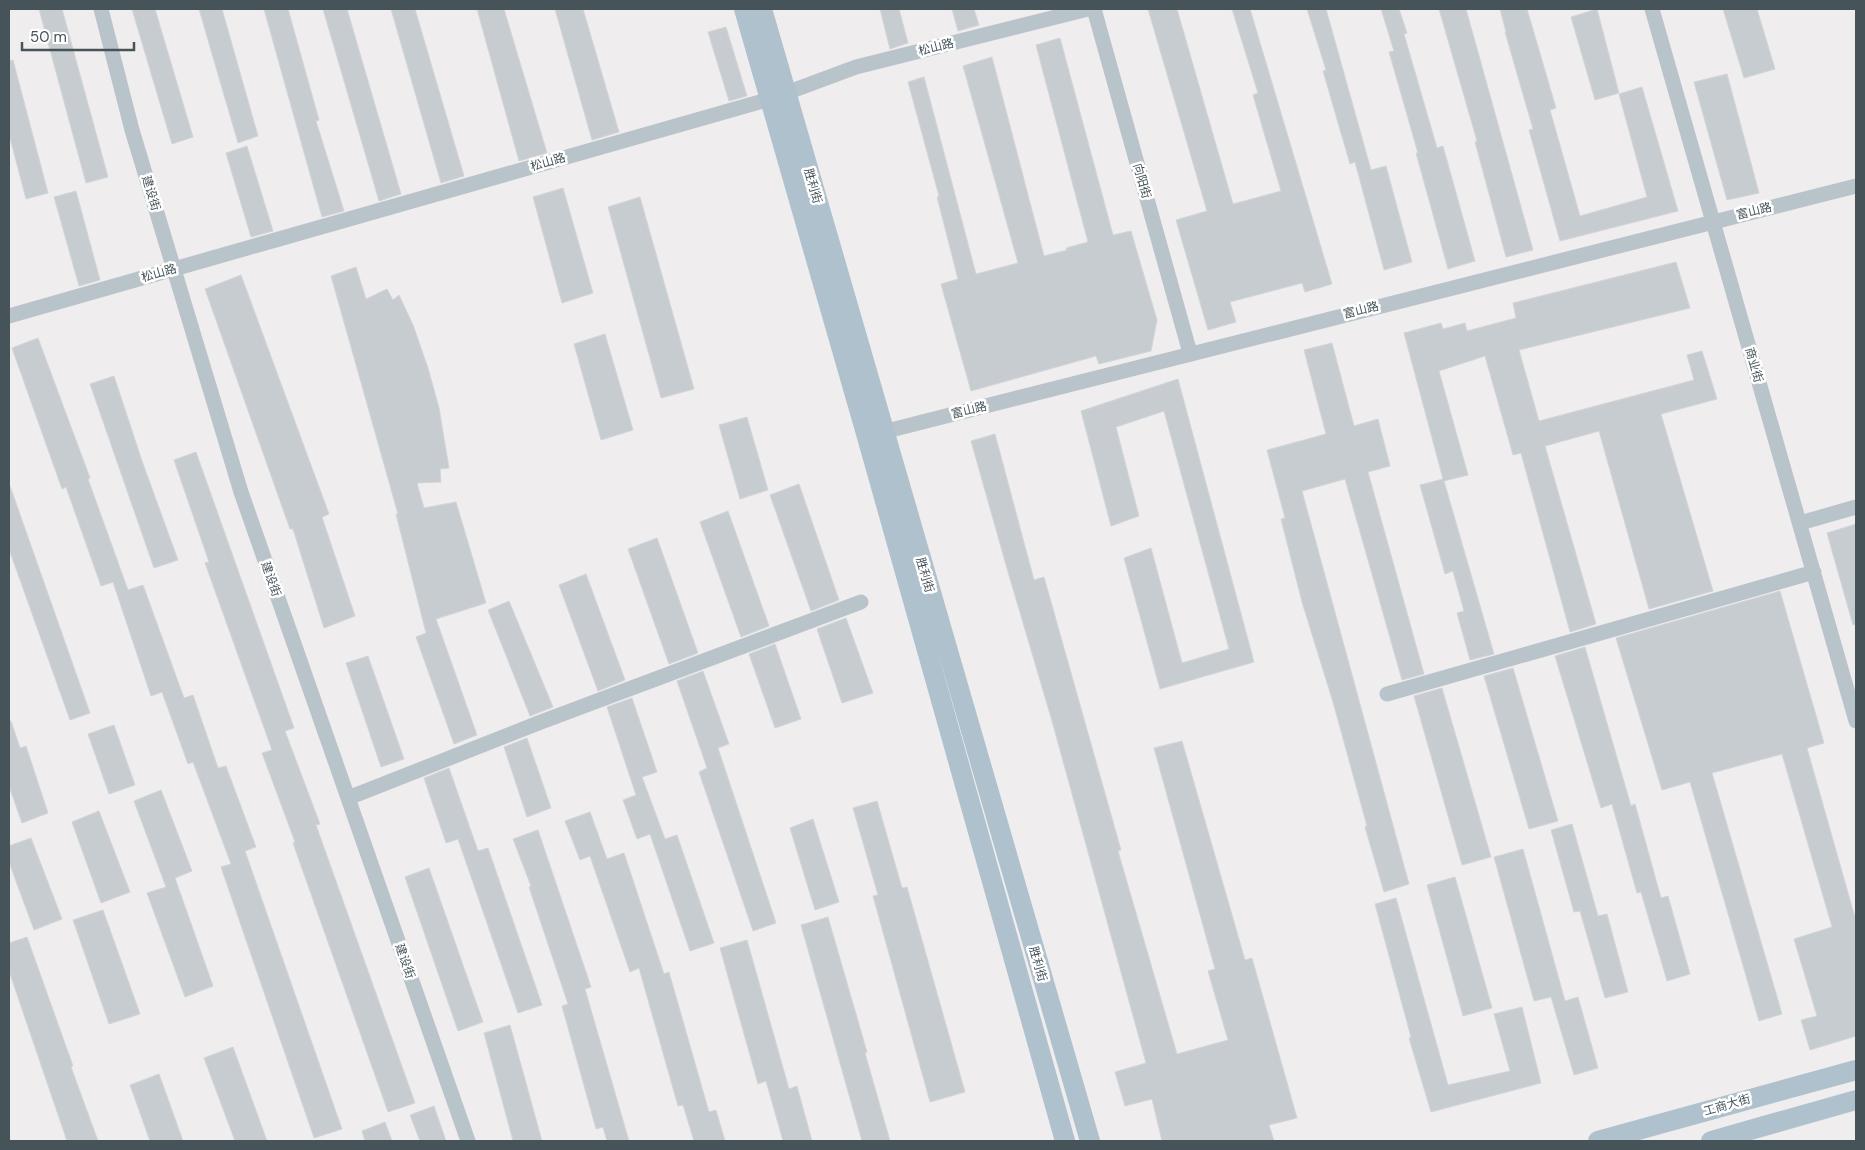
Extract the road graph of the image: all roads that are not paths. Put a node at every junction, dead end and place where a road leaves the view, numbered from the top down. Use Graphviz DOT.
graph roads {
  1 [pos="101,9"];
  2 [pos="744,9"];
  3 [pos="762,9"];
  4 [pos="1088,9"];
  5 [pos="1094,9"];
  6 [pos="1652,9"];
  7 [pos="778,97"];
  8 [pos="1856,186"];
  9 [pos="1713,221"];
  10 [pos="174,269"];
  11 [pos="9,316"];
  12 [pos="1190,353"];
  13 [pos="875,434"];
  14 [pos="1856,507"];
  15 [pos="1800,523"];
  16 [pos="1814,572"];
  17 [pos="861,602"];
  18 [pos="1387,694"];
  19 [pos="1856,721"];
  20 [pos="348,798"];
  21 [pos="1856,1070"];
  22 [pos="1856,1100"];
  23 [pos="468,1141"];
  24 [pos="1065,1141"];
  25 [pos="1090,1141"];
  26 [pos="1598,1141"];
  27 [pos="1711,1141"];
  1 -- 10 [label="street, 建设街"];
  2 -- 7 [label="main road, 胜利街"];
  3 -- 7 [label="main road, 胜利街"];
  4 -- 7 [label="street, 松山路"];
  5 -- 12 [label="street, 向阳街"];
  6 -- 9 [label="street, 商业街"];
  7 -- 10 [label="street, 松山路"];
  7 -- 13 [label="main road, 胜利街"];
  8 -- 9 [label="street, 富山路"];
  9 -- 12 [label="street, 富山路"];
  9 -- 15 [label="street, 商业街"];
  10 -- 11 [label="street, 松山路"];
  10 -- 20 [label="street, 建设街"];
  12 -- 13 [label="street, 富山路"];
  13 -- 24 [label="main road, 胜利街"];
  13 -- 25 [label="main road, 胜利街"];
  14 -- 15 [label="street"];
  15 -- 16 [label="street, 商业街"];
  16 -- 18 [label="street"];
  16 -- 19 [label="street, 商业街"];
  17 -- 20 [label="street"];
  20 -- 23 [label="street, 建设街"];
  21 -- 26 [label="main road, 工商大街"];
  22 -- 27 [label="main road"];
}
